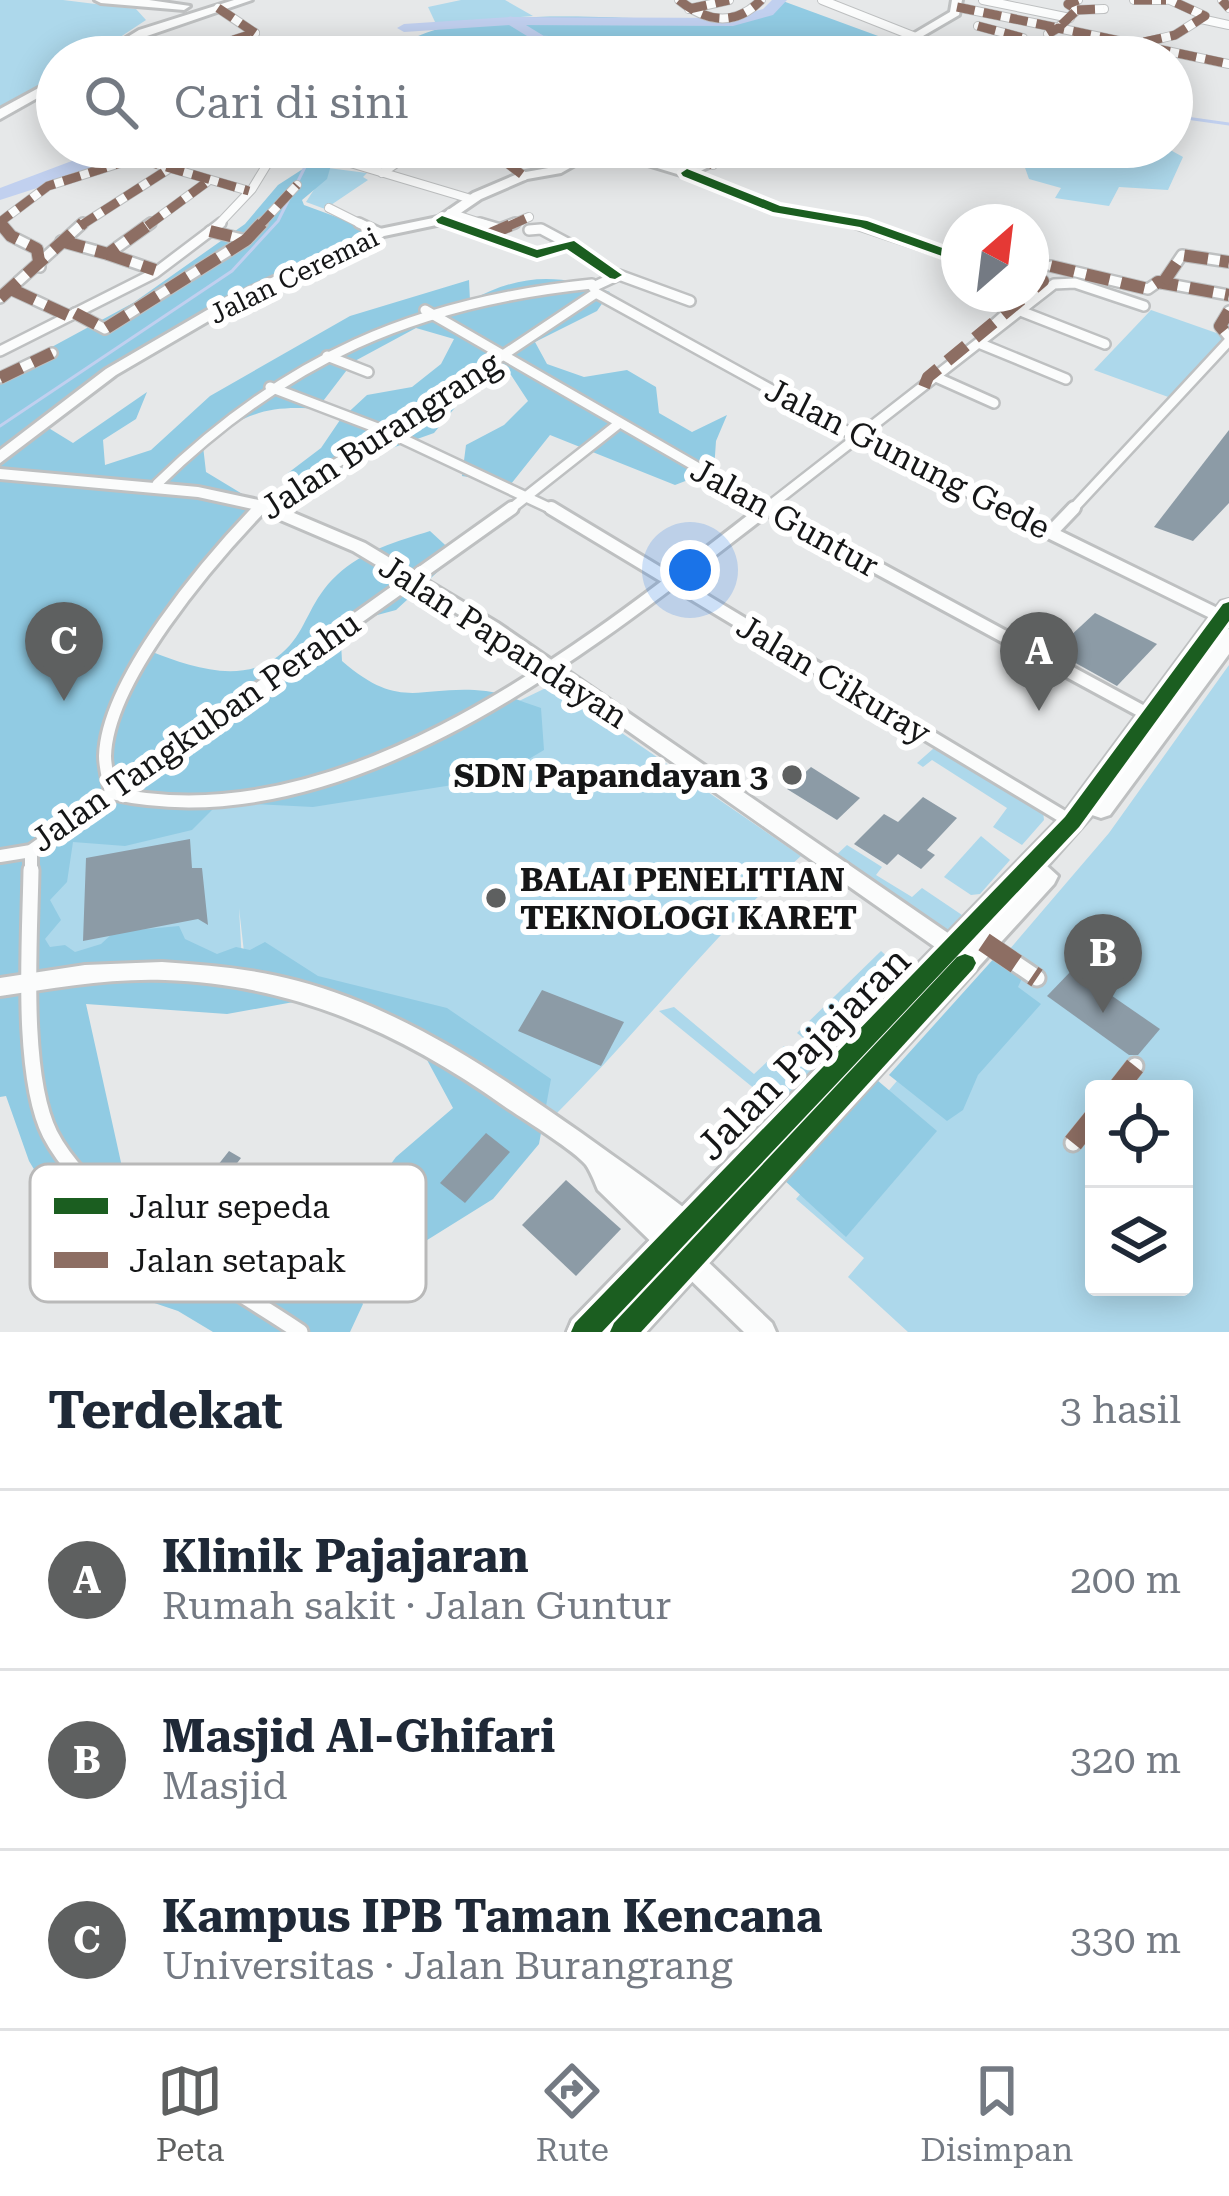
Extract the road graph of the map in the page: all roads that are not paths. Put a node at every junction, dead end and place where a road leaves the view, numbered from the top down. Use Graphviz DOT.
graph roads {
  1 [pos="82,0"];
  2 [pos="101,0"];
  3 [pos="246,0"];
  4 [pos="679,0"];
  5 [pos="729,0"];
  6 [pos="760,0"];
  7 [pos="822,0"];
  8 [pos="982,0"];
  9 [pos="1135,0"];
  10 [pos="1168,0"];
  11 [pos="1222,0"];
  12 [pos="190,3"];
  13 [pos="957,4"];
  14 [pos="218,8"];
  15 [pos="1229,8"];
  16 [pos="689,9"];
  17 [pos="1075,9"];
  18 [pos="1104,9"];
  19 [pos="1013,17"];
  20 [pos="1202,19"];
  21 [pos="154,20"];
  22 [pos="170,25"];
  23 [pos="1229,25"];
  24 [pos="978,26"];
  25 [pos="1058,28"];
  26 [pos="994,31"];
  27 [pos="143,33"];
  28 [pos="1048,34"];
  29 [pos="138,36"];
  30 [pos="245,36"];
  31 [pos="917,36"];
  32 [pos="921,36"];
  33 [pos="1015,36"];
  34 [pos="1092,36"];
  35 [pos="1168,36"];
  36 [pos="1193,57"];
  37 [pos="1229,64"];
  38 [pos="36,94"];
  39 [pos="0,115"];
  40 [pos="104,168"];
  41 [pos="164,168"];
  42 [pos="264,168"];
  43 [pos="366,168"];
  44 [pos="389,168"];
  45 [pos="514,168"];
  46 [pos="560,168"];
  47 [pos="670,168"];
  48 [pos="704,168"];
  49 [pos="382,173"];
  50 [pos="688,173"];
  51 [pos="524,176"];
  52 [pos="207,182"];
  53 [pos="297,184"];
  54 [pos="249,191"];
  55 [pos="471,200"];
  56 [pos="329,208"];
  57 [pos="446,216"];
  58 [pos="529,217"];
  59 [pos="529,230"];
  60 [pos="209,231"];
  61 [pos="493,232"];
  62 [pos="380,233"];
  63 [pos="61,241"];
  64 [pos="246,241"];
  65 [pos="569,244"];
  66 [pos="941,252"];
  67 [pos="108,254"];
  68 [pos="1229,262"];
  69 [pos="1051,266"];
  70 [pos="40,267"];
  71 [pos="155,270"];
  72 [pos="615,274"];
  73 [pos="1163,283"];
  74 [pos="594,288"];
  75 [pos="13,290"];
  76 [pos="1049,292"];
  77 [pos="1229,295"];
  78 [pos="0,298"];
  79 [pos="690,302"];
  80 [pos="1144,307"];
  81 [pos="425,310"];
  82 [pos="1229,310"];
  83 [pos="1007,312"];
  84 [pos="1023,312"];
  85 [pos="72,314"];
  86 [pos="1229,339"];
  87 [pos="981,344"];
  88 [pos="1105,344"];
  89 [pos="0,352"];
  90 [pos="52,353"];
  91 [pos="505,355"];
  92 [pos="327,356"];
  93 [pos="368,372"];
  94 [pos="0,378"];
  95 [pos="938,378"];
  96 [pos="1066,379"];
  97 [pos="270,387"];
  98 [pos="924,388"];
  99 [pos="994,403"];
  100 [pos="617,424"];
  101 [pos="388,432"];
  102 [pos="860,437"];
  103 [pos="0,458"];
  104 [pos="0,474"];
  105 [pos="157,484"];
  106 [pos="530,495"];
  107 [pos="262,506"];
  108 [pos="766,508"];
  109 [pos="1052,531"];
  110 [pos="414,577"];
  111 [pos="672,580"];
  112 [pos="1227,621"];
  113 [pos="551,670"];
  114 [pos="1149,715"];
  115 [pos="111,793"];
  116 [pos="1078,826"];
  117 [pos="32,851"];
  118 [pos="0,856"];
  119 [pos="968,945"];
  120 [pos="1037,978"];
  121 [pos="31,981"];
  122 [pos="0,987"];
  123 [pos="1135,1066"];
  124 [pos="1124,1080"];
  125 [pos="1085,1128"];
  126 [pos="1073,1143"];
  127 [pos="76,1164"];
  128 [pos="687,1240"];
  129 [pos="256,1302"];
  130 [pos="300,1332"];
  131 [pos="584,1332"];
  132 [pos="623,1332"];
  133 [pos="763,1332"];
  1 -- 21 [label="main road"];
  2 -- 12 [label="main road"];
  3 -- 14 [label="main road"];
  4 -- 16 [label="street"];
  5 -- 16 [label="street"];
  6 -- 16 [label="street"];
  7 -- 31 [label="street"];
  8 -- 17 [label="street"];
  9 -- 10 [label="street"];
  10 -- 20 [label="street"];
  11 -- 15 [label="street"];
  12 -- 21 [label="main road"];
  13 -- 19 [label="street"];
  13 -- 32 [label="street"];
  14 -- 22 [label="main road"];
  14 -- 30 [label="street"];
  17 -- 18 [label="street"];
  17 -- 25 [label="street"];
  19 -- 25 [label="street"];
  19 -- 26 [label="street"];
  20 -- 23 [label="street"];
  20 -- 35 [label="street"];
  21 -- 22 [label="main road"];
  21 -- 27 [label="main road"];
  22 -- 27 [label="main road"];
  24 -- 26 [label="street"];
  25 -- 28 [label="street"];
  25 -- 34 [label="street"];
  26 -- 33 [label="street"];
  27 -- 29 [label="main road"];
  36 -- 37 [label="street"];
  38 -- 39 [label="main road"];
  40 -- 70 [label="street"];
  41 -- 52 [label="street"];
  41 -- 63 [label="street"];
  42 -- 54 [label="street"];
  43 -- 49 [label="street"];
  44 -- 49 [label="street"];
  45 -- 51 [label="street"];
  46 -- 51 [label="street, Jalan Ceremai"];
  47 -- 50 [label="street, Jalan Ceremai"];
  48 -- 50 [label="street"];
  49 -- 55 [label="street"];
  50 -- 66 [label="street"];
  51 -- 55 [label="street, Jalan Ceremai"];
  52 -- 54 [label="street"];
  52 -- 67 [label="street"];
  53 -- 64 [label="street"];
  54 -- 60 [label="street"];
  55 -- 57 [label="street, Jalan Ceremai"];
  56 -- 62 [label="street"];
  57 -- 61 [label="street"];
  57 -- 62 [label="street, Jalan Ceremai"];
  58 -- 61 [label="street"];
  59 -- 65 [label="street"];
  60 -- 64 [label="street"];
  60 -- 71 [label="street"];
  61 -- 65 [label="street"];
  62 -- 103 [label="street, Jalan Ceremai"];
  63 -- 67 [label="street"];
  63 -- 70 [label="street"];
  64 -- 85 [label="street"];
  65 -- 72 [label="street"];
  67 -- 71 [label="street"];
  68 -- 73 [label="street"];
  69 -- 73 [label="street"];
  70 -- 75 [label="street"];
  71 -- 85 [label="street"];
  72 -- 74 [label="street"];
  72 -- 79 [label="street"];
  73 -- 77 [label="street"];
  74 -- 81 [label="street"];
  74 -- 91 [label="street, Jalan Burangrang"];
  74 -- 102 [label="street, Jalan Gunung Gede"];
  75 -- 78 [label="street"];
  75 -- 85 [label="street"];
  76 -- 80 [label="street"];
  81 -- 91 [label="street, Jalan Guntur"];
  81 -- 92 [label="street"];
  82 -- 86 [label="street"];
  83 -- 98 [label="street"];
  84 -- 87 [label="street"];
  84 -- 88 [label="street"];
  85 -- 89 [label="street"];
  86 -- 109 [label="street"];
  87 -- 95 [label="street"];
  87 -- 96 [label="street"];
  90 -- 94 [label="street"];
  91 -- 100 [label="street, Jalan Guntur"];
  91 -- 101 [label="street, Jalan Burangrang"];
  92 -- 93 [label="street"];
  92 -- 97 [label="street"];
  95 -- 98 [label="street"];
  95 -- 99 [label="street"];
  97 -- 101 [label="street, Jalan Cikuray"];
  97 -- 105 [label="street"];
  98 -- 102 [label="street"];
  100 -- 106 [label="street, Jalan Tangkuban Perahu"];
  100 -- 108 [label="street, Jalan Guntur"];
  101 -- 106 [label="street, Jalan Cikuray"];
  101 -- 107 [label="street, Jalan Burangrang"];
  102 -- 108 [label="street"];
  102 -- 109 [label="street, Jalan Gunung Gede"];
  104 -- 105 [label="street, Jalan Papandayan"];
  105 -- 107 [label="street, Jalan Papandayan"];
  106 -- 110 [label="street, Jalan Tangkuban Perahu"];
  106 -- 111 [label="street, Jalan Cikuray"];
  107 -- 110 [label="street, Jalan Papandayan"];
  107 -- 115 [label="street, Jalan Burangrang"];
  108 -- 111 [label="street"];
  108 -- 114 [label="street, Jalan Guntur"];
  109 -- 112 [label="street, Jalan Gunung Gede"];
  110 -- 113 [label="street, Jalan Papandayan"];
  110 -- 115 [label="street, Jalan Tangkuban Perahu"];
  111 -- 113 [label="street"];
  111 -- 116 [label="street, Jalan Cikuray"];
  112 -- 114 [label="highway"];
  112 -- 116 [label="highway"];
  113 -- 115 [label="street"];
  113 -- 119 [label="street, Jalan Papandayan"];
  114 -- 116 [label="highway"];
  115 -- 117 [label="street, Jalan Tangkuban Perahu"];
  116 -- 119 [label="highway, Jalan Pajajaran"];
  117 -- 118 [label="street, Jalan Tangkuban Perahu"];
  117 -- 121 [label="street"];
  119 -- 120 [label="street"];
  119 -- 128 [label="highway, Jalan Pajajaran"];
  121 -- 122 [label="street"];
  121 -- 127 [label="street"];
  121 -- 128 [label="street"];
  123 -- 124 [label="street"];
  125 -- 126 [label="street"];
  128 -- 131 [label="highway, Jalan Pajajaran"];
  128 -- 132 [label="highway, Jalan Pajajaran"];
  128 -- 133 [label="street"];
  129 -- 130 [label="street"];
}
